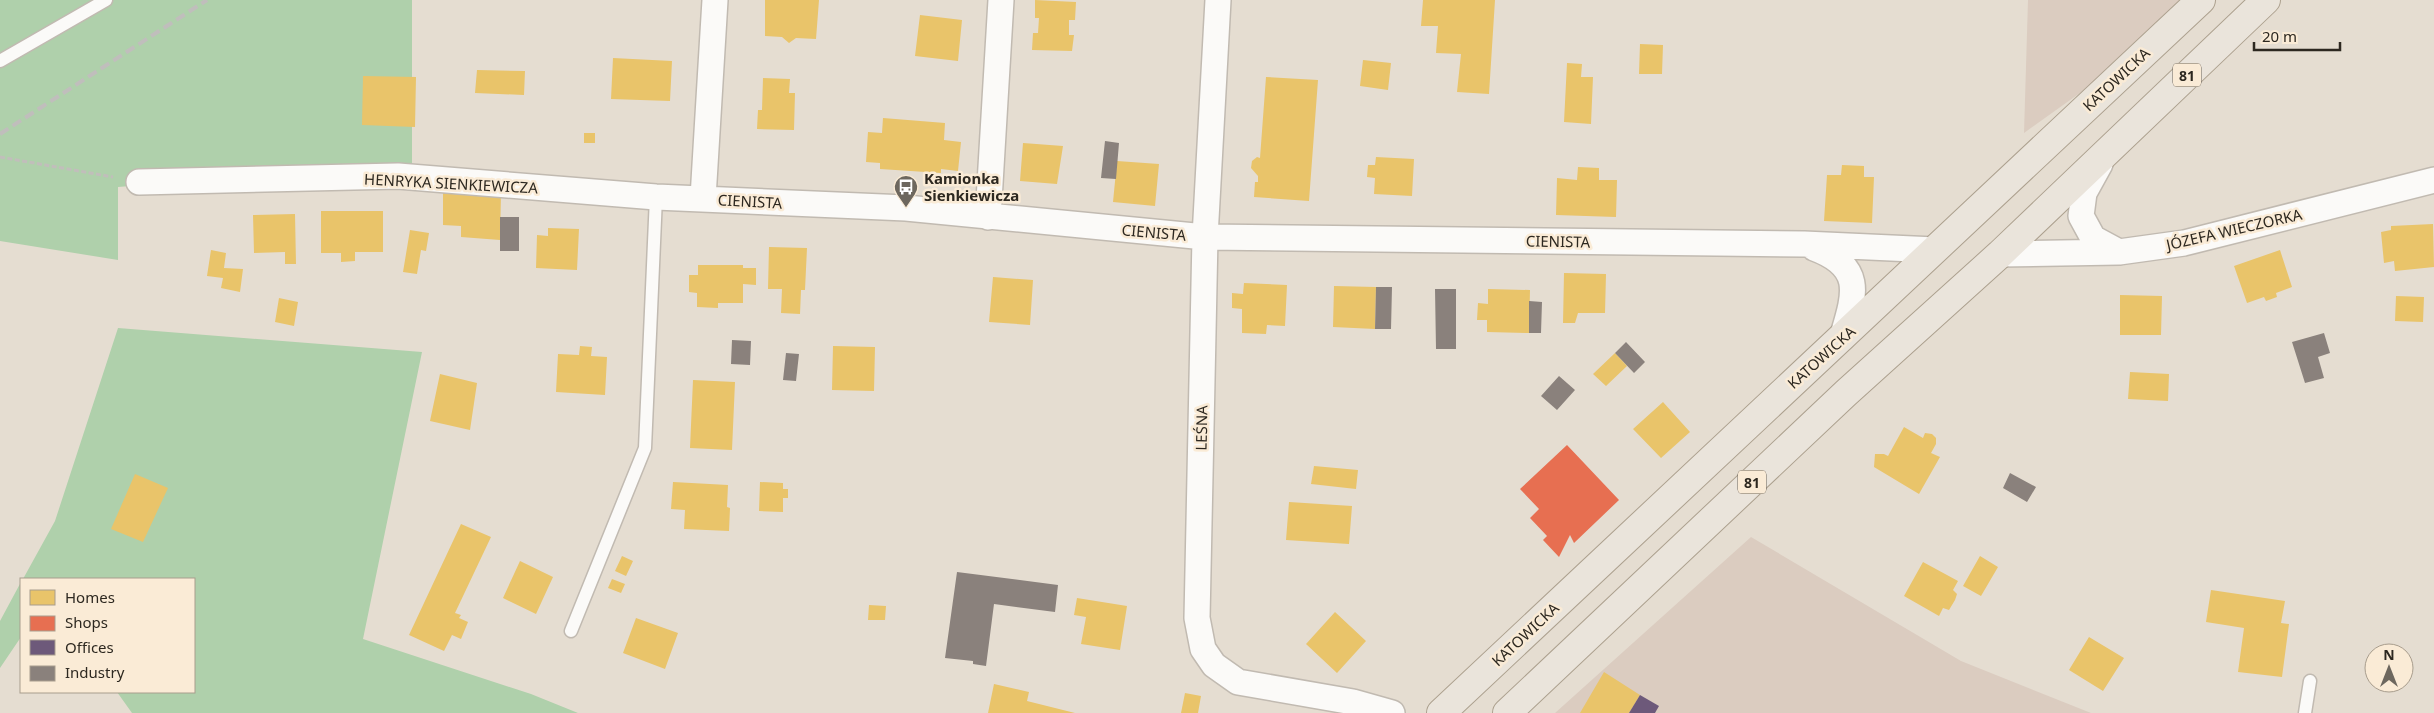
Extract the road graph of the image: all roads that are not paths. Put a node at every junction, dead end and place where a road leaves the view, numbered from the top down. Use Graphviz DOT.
graph roads {
  1 [pos="106,0"];
  2 [pos="715,0"];
  3 [pos="1001,0"];
  4 [pos="1218,0"];
  5 [pos="2201,0"];
  6 [pos="2266,0"];
  7 [pos="0,60"];
  8 [pos="2108,150"];
  9 [pos="2434,180"];
  10 [pos="139,182"];
  11 [pos="656,197"];
  12 [pos="703,198"];
  13 [pos="988,216"];
  14 [pos="1204,237"];
  15 [pos="1804,244"];
  16 [pos="1935,250"];
  17 [pos="2119,252"];
  18 [pos="2000,254"];
  19 [pos="1842,338"];
  20 [pos="571,631"];
  21 [pos="2310,681"];
  22 [pos="1392,713"];
  23 [pos="1441,713"];
  24 [pos="1508,713"];
  25 [pos="2305,713"];
  1 -- 7 [label="lane"];
  2 -- 12 [label="street, CIENISTA"];
  3 -- 13 [label="street"];
  4 -- 14 [label="street, LEŚNA"];
  5 -- 16 [label="main road, KATOWICKA"];
  6 -- 8 [label="main road, 81"];
  8 -- 17 [label="street"];
  8 -- 18 [label="main road, 81"];
  9 -- 17 [label="street, JÓZEFA WIECZORKA"];
  10 -- 11 [label="street, HENRYKA SIENKIEWICZA"];
  11 -- 12 [label="street, HENRYKA SIENKIEWICZA"];
  11 -- 20 [label="lane"];
  12 -- 13 [label="street, CIENISTA"];
  13 -- 14 [label="street, CIENISTA"];
  14 -- 15 [label="street, CIENISTA"];
  14 -- 22 [label="street, LEŚNA"];
  15 -- 16 [label="street"];
  15 -- 19 [label="street"];
  16 -- 19 [label="main road, KATOWICKA"];
  17 -- 18 [label="street, JÓZEFA WIECZORKA"];
  18 -- 24 [label="main road, 81"];
  19 -- 23 [label="main road, KATOWICKA"];
  21 -- 25 [label="lane"];
}
